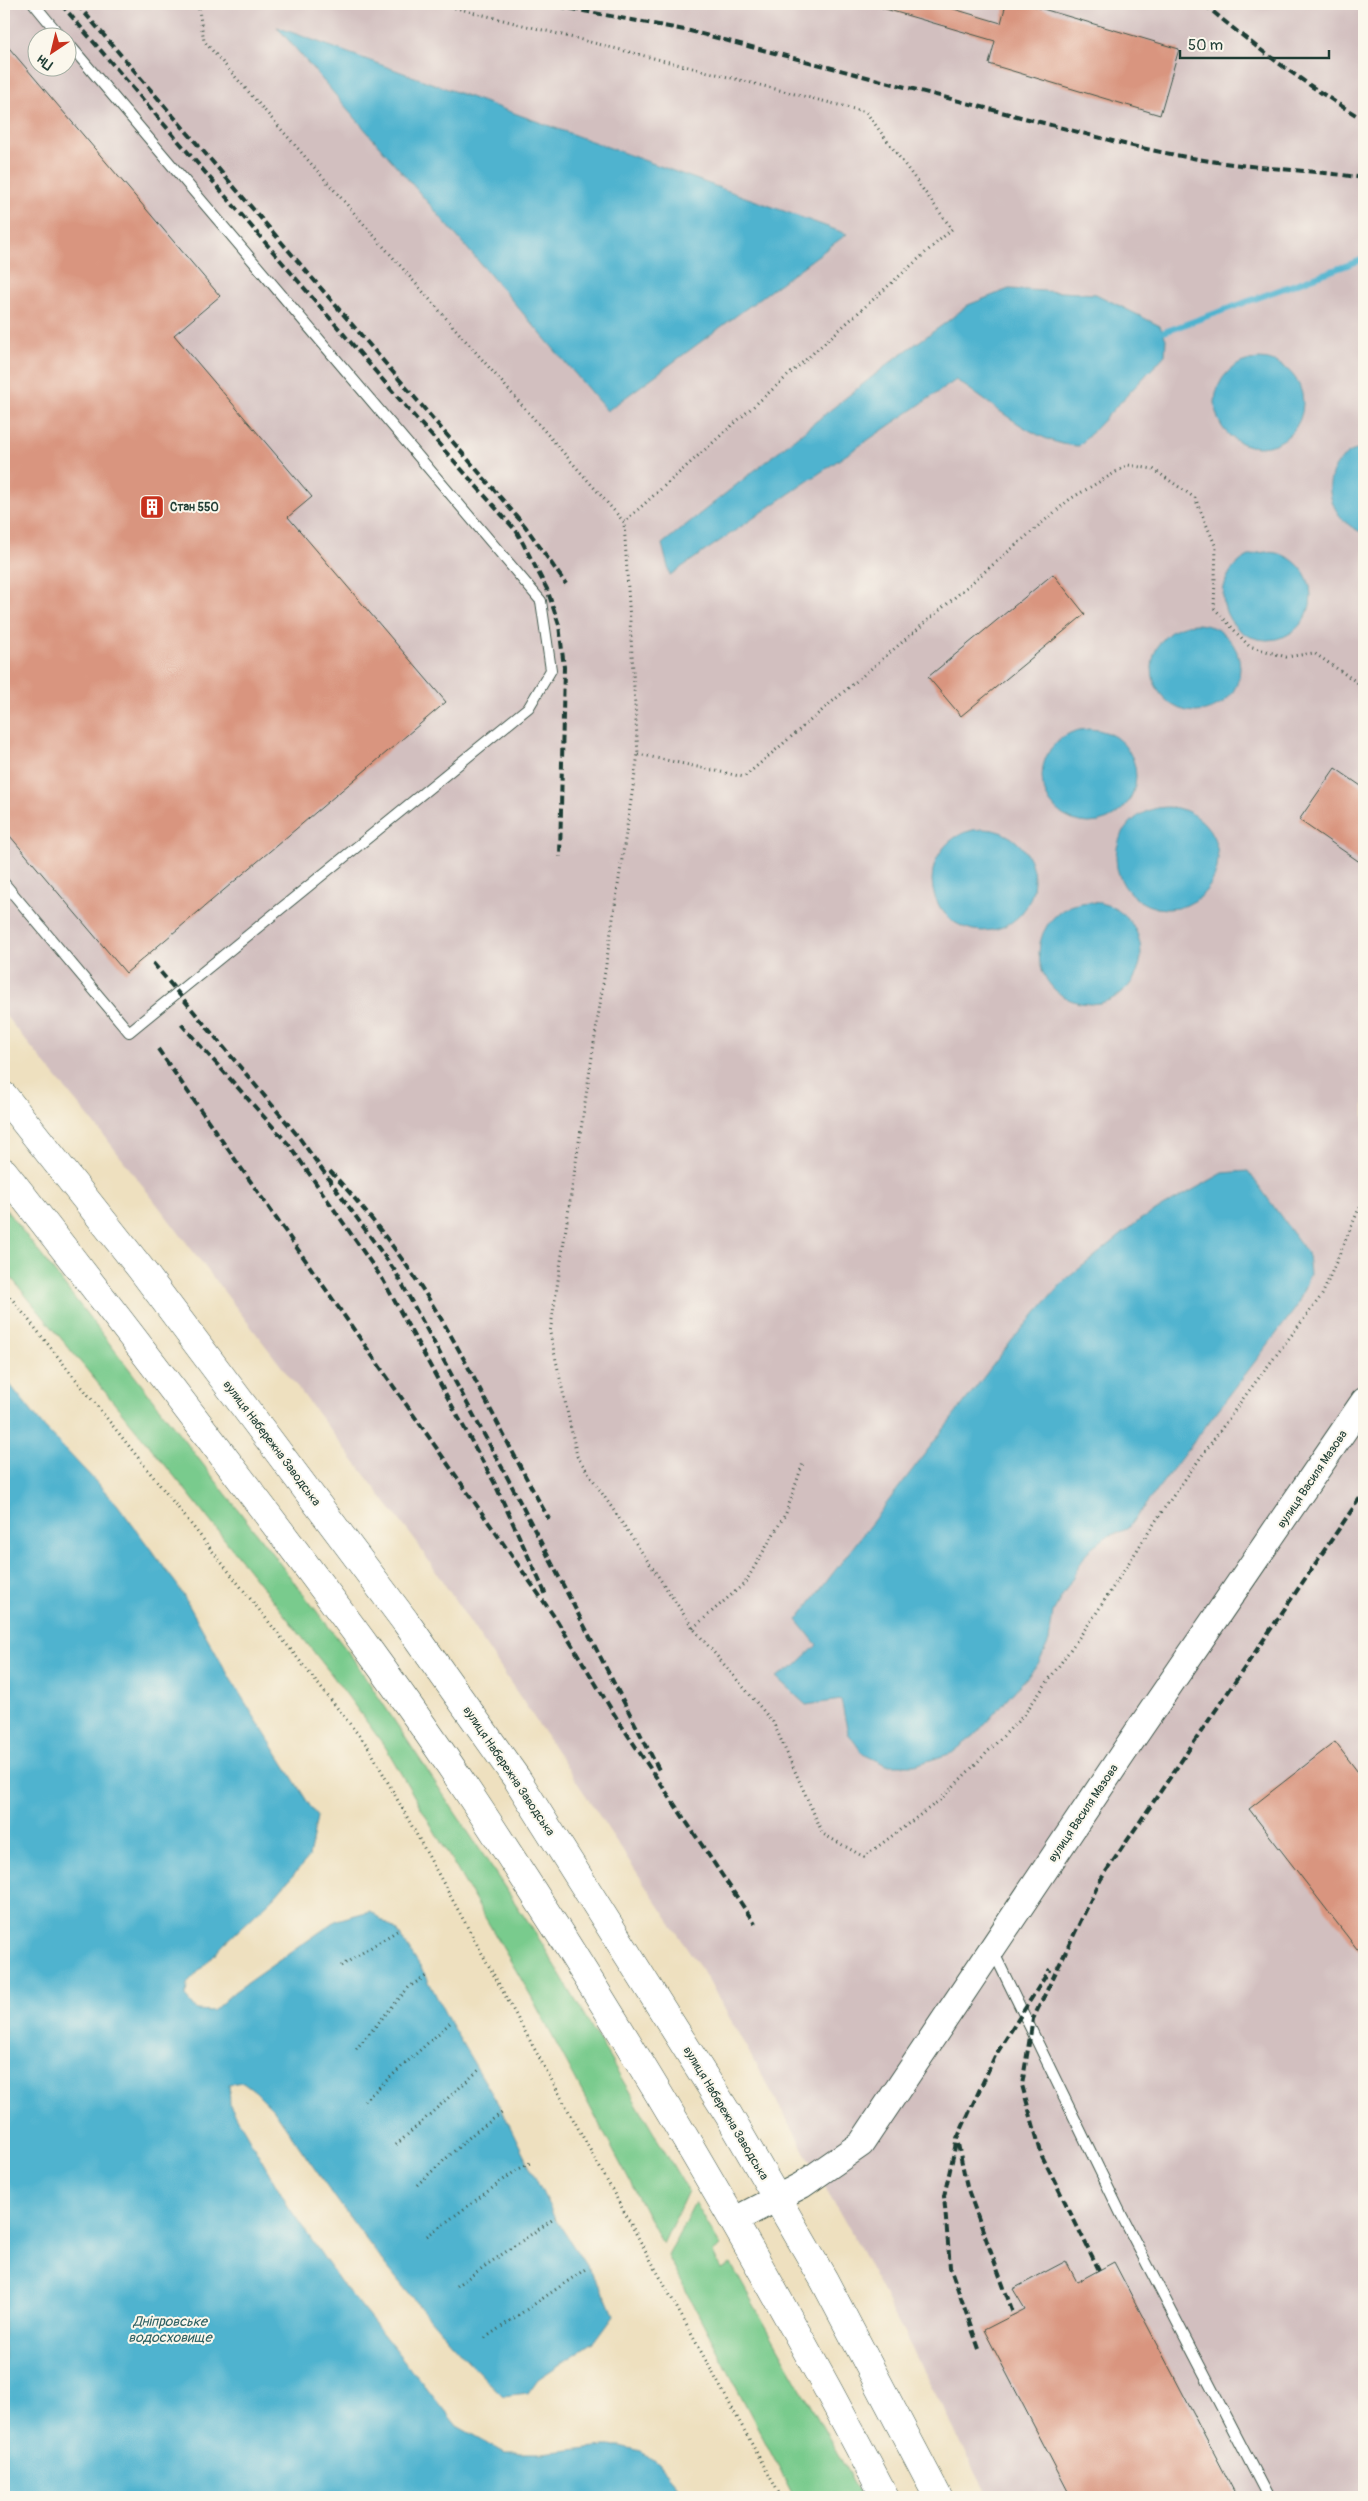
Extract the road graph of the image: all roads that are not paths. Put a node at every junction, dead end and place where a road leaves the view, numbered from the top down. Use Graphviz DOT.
graph roads {
  1 [pos="34,4"];
  2 [pos="54,28"];
  3 [pos="78,55"];
  4 [pos="4,884"];
  5 [pos="4,1096"];
  6 [pos="4,1172"];
  7 [pos="1364,1401"];
  8 [pos="992,1949"];
  9 [pos="777,2198"];
  10 [pos="733,2221"];
  11 [pos="885,2497"];
  12 [pos="938,2497"];
  13 [pos="1268,2497"];
  1 -- 2 [label="lane"];
  3 -- 4 [label="lane"];
  5 -- 9 [label="main road, вулиця Набережна Заводська"];
  6 -- 10 [label="main road"];
  7 -- 8 [label="street, вулиця Василя Мазова"];
  8 -- 9 [label="street, вулиця Василя Мазова"];
  8 -- 13 [label="lane"];
  9 -- 10 [label="street, вулиця Василя Мазова"];
  9 -- 12 [label="main road, вулиця Набережна Заводська"];
  10 -- 11 [label="main road"];
}
